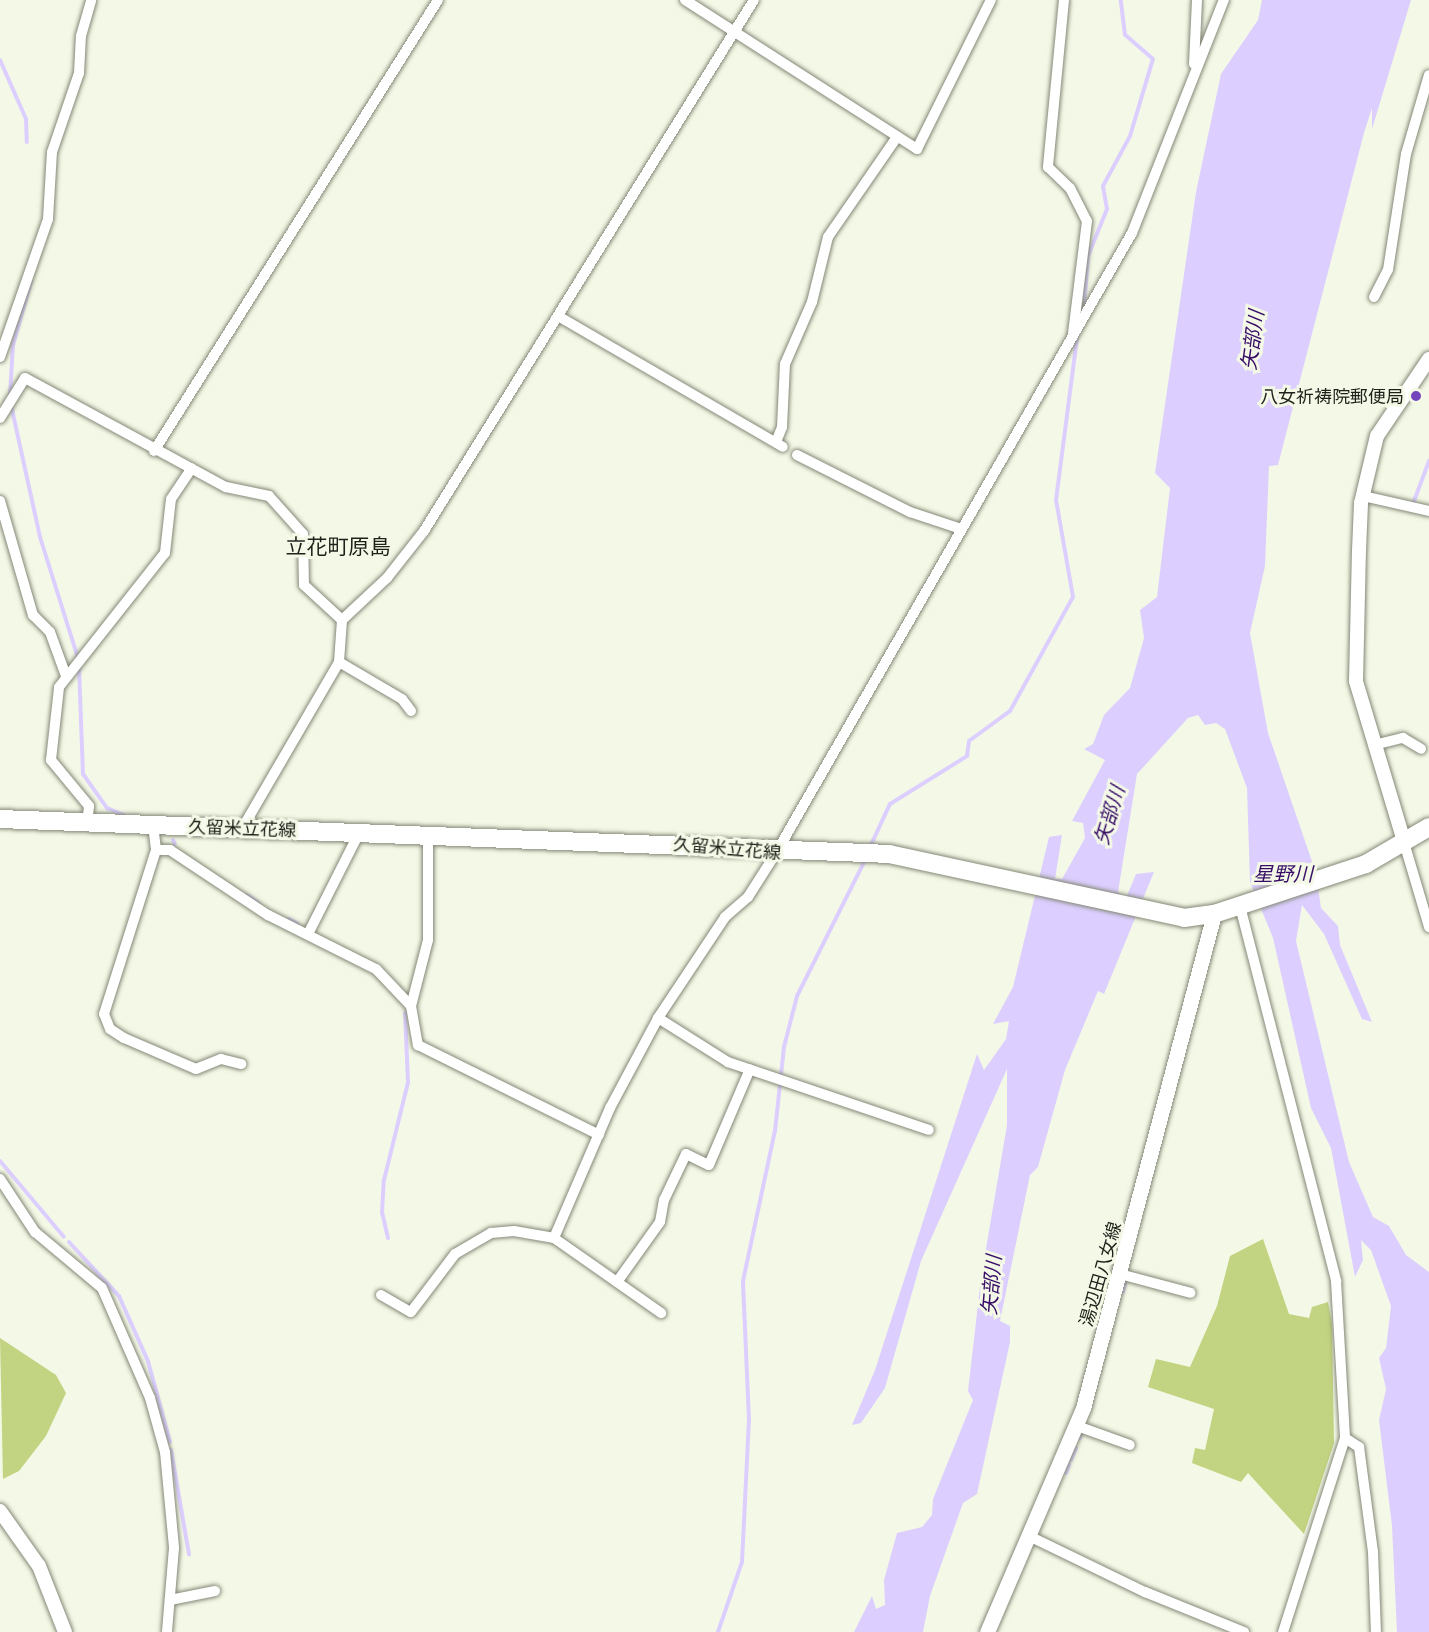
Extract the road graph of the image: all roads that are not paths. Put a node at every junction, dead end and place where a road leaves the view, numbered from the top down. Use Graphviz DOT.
graph roads {
  1 [pos="91,0"];
  2 [pos="438,0"];
  3 [pos="685,0"];
  4 [pos="754,0"];
  5 [pos="991,0"];
  6 [pos="1064,0"];
  7 [pos="1197,0"];
  8 [pos="1224,0"];
  9 [pos="738,33"];
  10 [pos="1194,64"];
  11 [pos="1429,75"];
  12 [pos="899,138"];
  13 [pos="1374,297"];
  14 [pos="558,316"];
  15 [pos="1073,333"];
  16 [pos="0,357"];
  17 [pos="1429,359"];
  18 [pos="0,418"];
  19 [pos="154,451"];
  20 [pos="797,455"];
  21 [pos="192,468"];
  22 [pos="1363,496"];
  23 [pos="0,501"];
  24 [pos="1429,511"];
  25 [pos="961,529"];
  26 [pos="342,621"];
  27 [pos="339,662"];
  28 [pos="66,676"];
  29 [pos="411,711"];
  30 [pos="1374,745"];
  31 [pos="1421,749"];
  32 [pos="0,819"];
  33 [pos="87,823"];
  34 [pos="153,825"];
  35 [pos="243,827"];
  36 [pos="1429,827"];
  37 [pos="359,833"];
  38 [pos="428,837"];
  39 [pos="1403,838"];
  40 [pos="156,850"];
  41 [pos="776,853"];
  42 [pos="1243,904"];
  43 [pos="1426,905"];
  44 [pos="1214,914"];
  45 [pos="1429,927"];
  46 [pos="308,934"];
  47 [pos="411,1006"];
  48 [pos="658,1018"];
  49 [pos="241,1064"];
  50 [pos="750,1069"];
  51 [pos="929,1130"];
  52 [pos="599,1135"];
  53 [pos="0,1179"];
  54 [pos="554,1238"];
  55 [pos="1120,1274"];
  56 [pos="618,1282"];
  57 [pos="1191,1293"];
  58 [pos="381,1295"];
  59 [pos="661,1313"];
  60 [pos="1077,1426"];
  61 [pos="1344,1438"];
  62 [pos="1130,1445"];
  63 [pos="0,1511"];
  64 [pos="1029,1536"];
  65 [pos="215,1591"];
  66 [pos="170,1600"];
  67 [pos="65,1632"];
  68 [pos="168,1632"];
  69 [pos="987,1632"];
  70 [pos="1244,1632"];
  71 [pos="1283,1632"];
  72 [pos="1376,1632"];
  1 -- 16 [label="street"];
  2 -- 19 [label="street"];
  3 -- 9 [label="street"];
  4 -- 9 [label="street"];
  5 -- 12 [label="street"];
  6 -- 15 [label="street"];
  7 -- 10 [label="street"];
  8 -- 10 [label="street"];
  9 -- 12 [label="street"];
  9 -- 14 [label="street"];
  10 -- 15 [label="street"];
  11 -- 13 [label="street"];
  12 -- 14 [label="street"];
  14 -- 26 [label="street"];
  15 -- 25 [label="street"];
  17 -- 22 [label="street"];
  18 -- 19 [label="street"];
  19 -- 21 [label="street"];
  20 -- 25 [label="street"];
  21 -- 26 [label="street"];
  21 -- 28 [label="street"];
  22 -- 24 [label="street"];
  22 -- 30 [label="street"];
  23 -- 28 [label="street"];
  25 -- 41 [label="street"];
  26 -- 27 [label="street"];
  27 -- 29 [label="street"];
  27 -- 35 [label="street"];
  28 -- 33 [label="street"];
  30 -- 31 [label="street"];
  30 -- 39 [label="street"];
  32 -- 33 [label="main road, 久留米立花線"];
  33 -- 34 [label="main road, 久留米立花線"];
  34 -- 35 [label="main road, 久留米立花線"];
  34 -- 40 [label="street"];
  35 -- 37 [label="main road, 久留米立花線"];
  36 -- 39 [label="main road, 久留米立花線"];
  37 -- 38 [label="main road, 久留米立花線"];
  37 -- 46 [label="street"];
  38 -- 41 [label="main road, 久留米立花線"];
  38 -- 47 [label="street"];
  39 -- 42 [label="main road, 久留米立花線"];
  39 -- 43 [label="street"];
  40 -- 46 [label="street"];
  40 -- 49 [label="street"];
  41 -- 44 [label="main road, 久留米立花線"];
  41 -- 48 [label="street"];
  42 -- 44 [label="main road, 久留米立花線"];
  42 -- 61 [label="street"];
  43 -- 45 [label="street"];
  44 -- 55 [label="main road, 湯辺田八女線"];
  46 -- 47 [label="street"];
  47 -- 52 [label="street"];
  48 -- 50 [label="street"];
  48 -- 52 [label="street"];
  50 -- 51 [label="street"];
  50 -- 56 [label="street"];
  52 -- 54 [label="street"];
  53 -- 66 [label="street"];
  54 -- 56 [label="street"];
  54 -- 58 [label="street"];
  55 -- 57 [label="street"];
  55 -- 60 [label="main road, 湯辺田八女線"];
  56 -- 59 [label="street"];
  60 -- 62 [label="street"];
  60 -- 64 [label="main road, 湯辺田八女線"];
  61 -- 71 [label="street"];
  61 -- 72 [label="street"];
  63 -- 67 [label="street"];
  64 -- 69 [label="main road, 湯辺田八女線"];
  64 -- 70 [label="street"];
  65 -- 66 [label="street"];
  66 -- 68 [label="street"];
}
